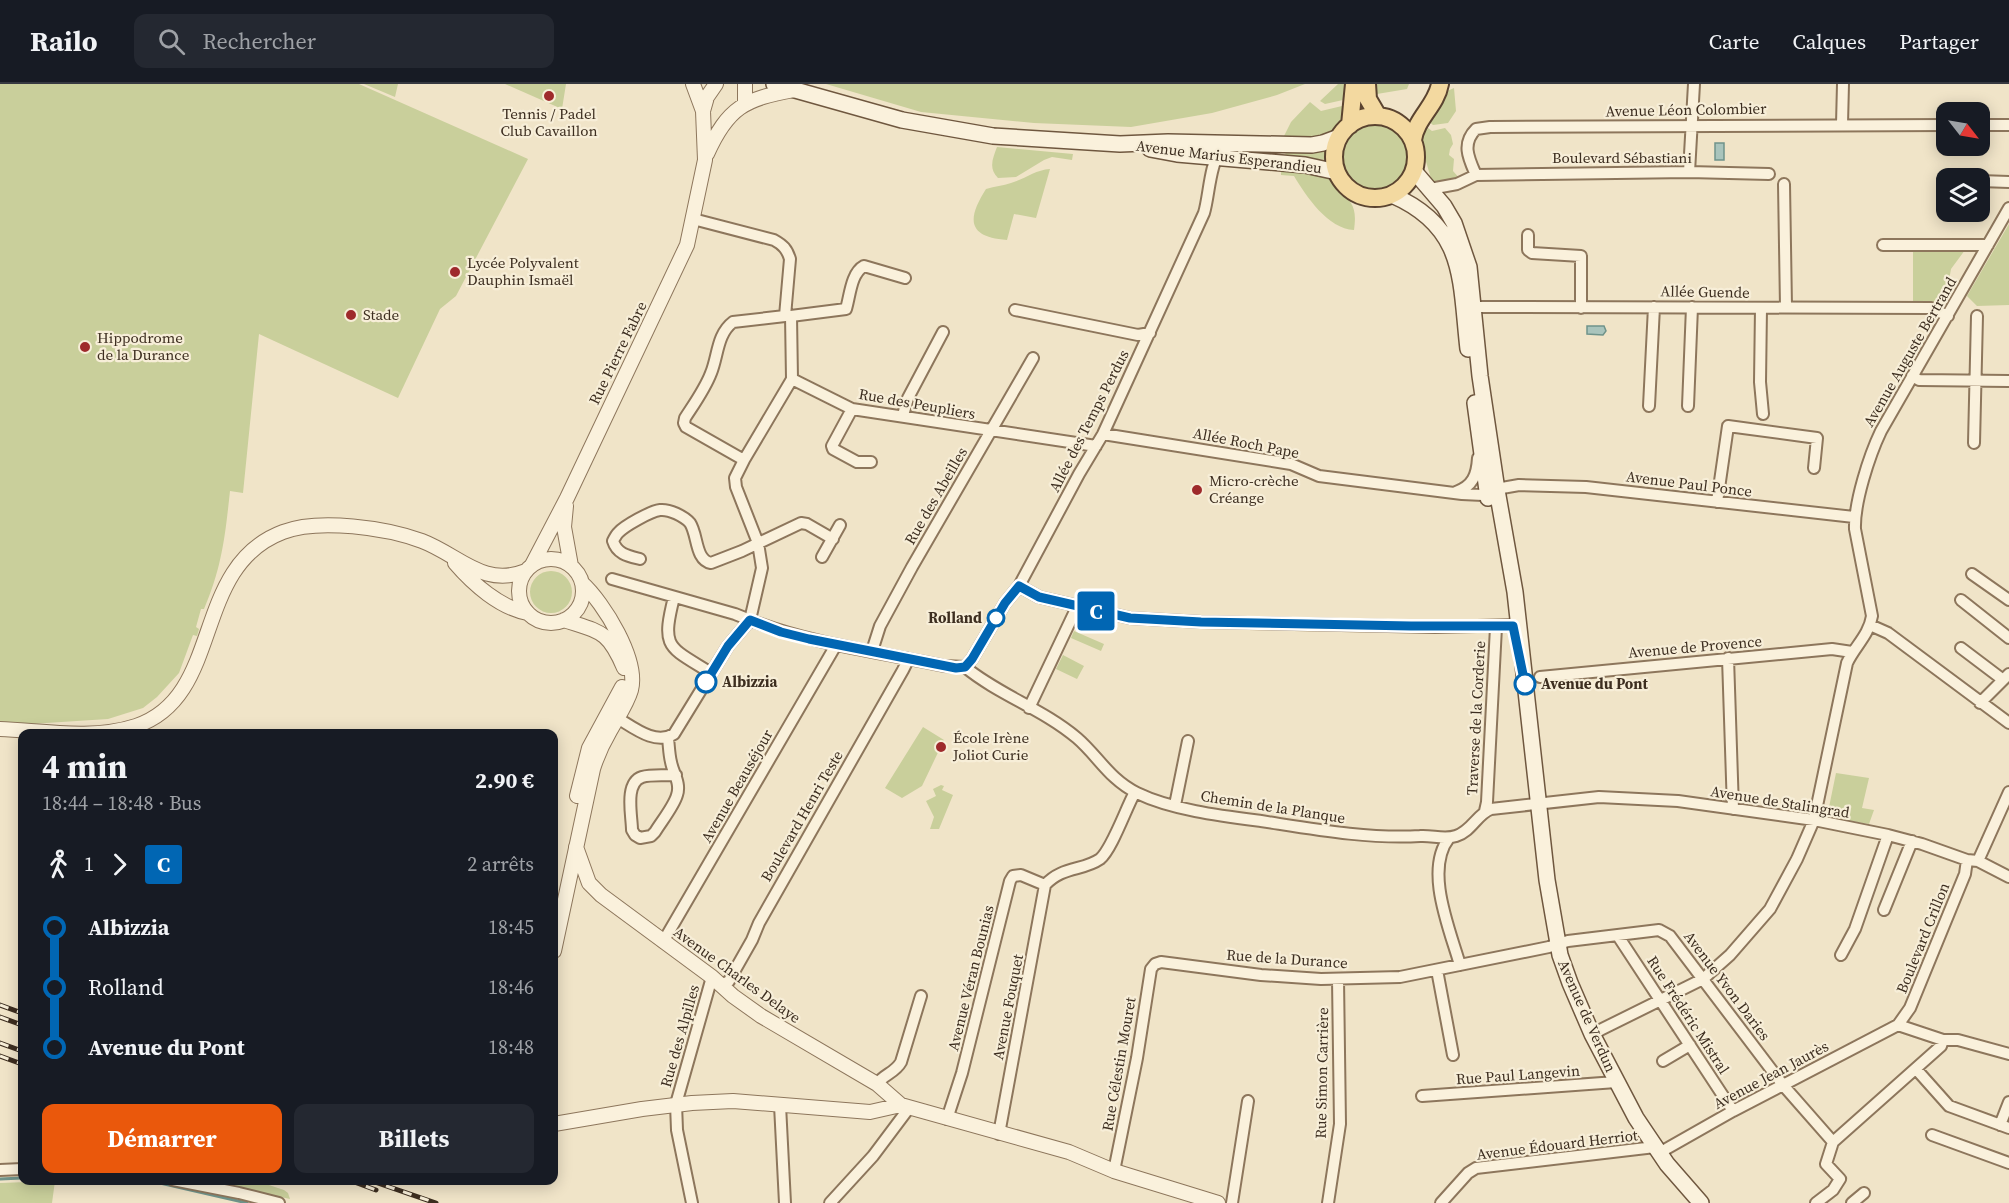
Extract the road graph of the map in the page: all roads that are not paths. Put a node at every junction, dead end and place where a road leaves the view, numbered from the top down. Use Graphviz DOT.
graph roads {
  1 [pos="693,84"];
  2 [pos="716,84"];
  3 [pos="745,84"];
  4 [pos="774,84"];
  5 [pos="1354,84"];
  6 [pos="1367,84"];
  7 [pos="1430,84"];
  8 [pos="1440,84"];
  9 [pos="1694,84"];
  10 [pos="1843,84"];
  11 [pos="794,90"];
  12 [pos="745,104"];
  13 [pos="703,111"];
  14 [pos="1378,116"];
  15 [pos="1395,121"];
  16 [pos="1842,124"];
  17 [pos="1691,125"];
  18 [pos="1936,125"];
  19 [pos="1990,125"];
  20 [pos="2009,125"];
  21 [pos="1345,131"];
  22 [pos="1413,140"];
  23 [pos="1120,144"];
  24 [pos="1265,144"];
  25 [pos="705,160"];
  26 [pos="1213,167"];
  27 [pos="1414,171"];
  28 [pos="1337,172"];
  29 [pos="1689,172"];
  30 [pos="1769,174"];
  31 [pos="1476,175"];
  32 [pos="1990,181"];
  33 [pos="2009,182"];
  34 [pos="1784,184"];
  35 [pos="1430,189"];
  36 [pos="1392,195"];
  37 [pos="2009,208"];
  38 [pos="693,219"];
  39 [pos="1528,235"];
  40 [pos="1988,244"];
  41 [pos="1883,245"];
  42 [pos="905,278"];
  43 [pos="1473,304"];
  44 [pos="1654,307"];
  45 [pos="1692,307"];
  46 [pos="1786,307"];
  47 [pos="1581,308"];
  48 [pos="1761,308"];
  49 [pos="1015,310"];
  50 [pos="788,316"];
  51 [pos="1948,316"];
  52 [pos="1977,316"];
  53 [pos="943,332"];
  54 [pos="1150,333"];
  55 [pos="1033,358"];
  56 [pos="1912,376"];
  57 [pos="792,379"];
  58 [pos="1975,381"];
  59 [pos="2009,381"];
  60 [pos="1649,406"];
  61 [pos="1688,406"];
  62 [pos="852,409"];
  63 [pos="1763,414"];
  64 [pos="903,415"];
  65 [pos="991,431"];
  66 [pos="1102,434"];
  67 [pos="1478,434"];
  68 [pos="1974,443"];
  69 [pos="1095,446"];
  70 [pos="1493,456"];
  71 [pos="744,460"];
  72 [pos="871,462"];
  73 [pos="1814,468"];
  74 [pos="1519,485"];
  75 [pos="1492,492"];
  76 [pos="1454,493"];
  77 [pos="567,498"];
  78 [pos="1717,502"];
  79 [pos="1854,518"];
  80 [pos="840,525"];
  81 [pos="833,539"];
  82 [pos="758,543"];
  83 [pos="450,557"];
  84 [pos="822,558"];
  85 [pos="640,559"];
  86 [pos="571,566"];
  87 [pos="529,568"];
  88 [pos="1972,574"];
  89 [pos="612,579"];
  90 [pos="582,584"];
  91 [pos="1019,586"];
  92 [pos="674,597"];
  93 [pos="1961,600"];
  94 [pos="2009,600"];
  95 [pos="1077,607"];
  96 [pos="528,613"];
  97 [pos="564,620"];
  98 [pos="750,620"];
  99 [pos="1516,625"];
  100 [pos="1870,625"];
  101 [pos="1496,627"];
  102 [pos="2009,638"];
  103 [pos="836,645"];
  104 [pos="1961,648"];
  105 [pos="872,651"];
  106 [pos="1852,652"];
  107 [pos="906,657"];
  108 [pos="1728,658"];
  109 [pos="965,667"];
  110 [pos="625,671"];
  111 [pos="711,673"];
  112 [pos="1540,677"];
  113 [pos="2006,677"];
  114 [pos="1980,703"];
  115 [pos="1029,708"];
  116 [pos="617,718"];
  117 [pos="2009,723"];
  118 [pos="0,729"];
  119 [pos="122,729"];
  120 [pos="18,730"];
  121 [pos="668,738"];
  122 [pos="1188,741"];
  123 [pos="676,775"];
  124 [pos="1135,792"];
  125 [pos="2009,792"];
  126 [pos="1539,802"];
  127 [pos="1175,805"];
  128 [pos="1733,809"];
  129 [pos="1485,811"];
  130 [pos="1814,820"];
  131 [pos="1888,835"];
  132 [pos="1449,838"];
  133 [pos="1912,841"];
  134 [pos="574,853"];
  135 [pos="1973,860"];
  136 [pos="568,877"];
  137 [pos="2009,877"];
  138 [pos="589,883"];
  139 [pos="1045,885"];
  140 [pos="1884,910"];
  141 [pos="558,930"];
  142 [pos="1665,932"];
  143 [pos="1618,936"];
  144 [pos="663,942"];
  145 [pos="1558,944"];
  146 [pos="1841,955"];
  147 [pos="1155,964"];
  148 [pos="1460,964"];
  149 [pos="1437,970"];
  150 [pos="1338,979"];
  151 [pos="1703,979"];
  152 [pos="716,981"];
  153 [pos="921,996"];
  154 [pos="1660,1000"];
  155 [pos="1898,1025"];
  156 [pos="1592,1034"];
  157 [pos="1943,1040"];
  158 [pos="1690,1046"];
  159 [pos="2009,1054"];
  160 [pos="1453,1055"];
  161 [pos="1662,1061"];
  162 [pos="1916,1069"];
  163 [pos="1616,1082"];
  164 [pos="1783,1085"];
  165 [pos="881,1087"];
  166 [pos="1422,1096"];
  167 [pos="1248,1101"];
  168 [pos="2009,1102"];
  169 [pos="676,1104"];
  170 [pos="780,1105"];
  171 [pos="905,1107"];
  172 [pos="880,1109"];
  173 [pos="1733,1111"];
  174 [pos="946,1119"];
  175 [pos="558,1123"];
  176 [pos="2005,1126"];
  177 [pos="999,1134"];
  178 [pos="1932,1135"];
  179 [pos="1833,1143"];
  180 [pos="1657,1150"];
  181 [pos="2009,1164"];
  182 [pos="18,1169"];
  183 [pos="0,1170"];
  184 [pos="1114,1171"];
  185 [pos="200,1185"];
  186 [pos="1864,1193"];
  187 [pos="279,1203"];
  188 [pos="692,1203"];
  189 [pos="784,1203"];
  190 [pos="830,1203"];
  191 [pos="1218,1203"];
  192 [pos="1232,1203"];
  193 [pos="1328,1203"];
  194 [pos="1441,1203"];
  195 [pos="1701,1203"];
  196 [pos="1816,1203"];
  197 [pos="1852,1203"];
  1 -- 13 [label="street"];
  2 -- 13 [label="street"];
  3 -- 12 [label="street"];
  4 -- 11 [label="main road, Avenue Marius Esperandieu"];
  5 -- 21 [label="main road"];
  6 -- 14 [label="main road"];
  7 -- 15 [label="main road"];
  8 -- 22 [label="main road"];
  9 -- 17 [label="street"];
  10 -- 16 [label="street"];
  11 -- 12 [label="street"];
  11 -- 23 [label="main road, Avenue Marius Esperandieu"];
  12 -- 25 [label="street"];
  13 -- 25 [label="street"];
  14 -- 15 [label="main road"];
  14 -- 21 [label="main road"];
  15 -- 22 [label="main road"];
  16 -- 17 [label="street, Avenue Léon Colombier"];
  16 -- 18 [label="street, Avenue Léon Colombier"];
  17 -- 29 [label="street"];
  17 -- 31 [label="street, Avenue Léon Colombier"];
  19 -- 20 [label="street"];
  21 -- 24 [label="main road, Avenue Marius Esperandieu"];
  21 -- 28 [label="main road"];
  22 -- 27 [label="main road"];
  23 -- 24 [label="main road, Avenue Marius Esperandieu"];
  23 -- 26 [label="main road, Avenue Marius Esperandieu"];
  24 -- 26 [label="street"];
  25 -- 38 [label="street, Rue Pierre Fabre"];
  26 -- 28 [label="main road, Avenue Marius Esperandieu"];
  26 -- 54 [label="street, Allée des Temps Perdus"];
  27 -- 35 [label="main road"];
  27 -- 36 [label="main road"];
  28 -- 36 [label="main road"];
  29 -- 30 [label="street, Boulevard Sébastiani"];
  29 -- 31 [label="street, Boulevard Sébastiani"];
  31 -- 35 [label="street"];
  32 -- 33 [label="street"];
  34 -- 46 [label="street"];
  35 -- 43 [label="main road"];
  36 -- 43 [label="main road"];
  37 -- 40 [label="street, Avenue Auguste Bertrand"];
  38 -- 50 [label="street"];
  38 -- 77 [label="street, Rue Pierre Fabre"];
  39 -- 47 [label="street"];
  40 -- 41 [label="street"];
  40 -- 51 [label="street, Avenue Auguste Bertrand"];
  42 -- 50 [label="street"];
  43 -- 47 [label="street, Allée Guende"];
  43 -- 67 [label="main road"];
  43 -- 70 [label="main road"];
  44 -- 45 [label="street, Allée Guende"];
  44 -- 47 [label="street, Allée Guende"];
  44 -- 60 [label="street"];
  45 -- 48 [label="street, Allée Guende"];
  45 -- 61 [label="street"];
  46 -- 48 [label="street, Allée Guende"];
  46 -- 51 [label="street, Allée Guende"];
  48 -- 63 [label="street"];
  49 -- 54 [label="street"];
  50 -- 57 [label="street"];
  50 -- 71 [label="street"];
  51 -- 56 [label="street, Avenue Auguste Bertrand"];
  52 -- 58 [label="street"];
  53 -- 64 [label="street"];
  54 -- 66 [label="street, Allée des Temps Perdus"];
  55 -- 65 [label="street, Rue des Abeilles"];
  56 -- 58 [label="street"];
  56 -- 79 [label="street, Avenue Auguste Bertrand"];
  57 -- 62 [label="street, Rue des Peupliers"];
  57 -- 71 [label="street"];
  58 -- 59 [label="street"];
  58 -- 68 [label="street"];
  62 -- 64 [label="street, Rue des Peupliers"];
  62 -- 72 [label="street"];
  64 -- 65 [label="street, Rue des Peupliers"];
  65 -- 69 [label="street, Rue des Peupliers"];
  65 -- 105 [label="street, Rue des Abeilles"];
  66 -- 69 [label="street, Allée des Temps Perdus"];
  66 -- 76 [label="street, Allée Roch Pape"];
  67 -- 75 [label="main road"];
  67 -- 76 [label="street"];
  69 -- 91 [label="street, Allée des Temps Perdus"];
  70 -- 74 [label="street"];
  70 -- 75 [label="main road"];
  71 -- 82 [label="street"];
  73 -- 78 [label="street"];
  74 -- 75 [label="street, Avenue Paul Ponce"];
  74 -- 78 [label="street, Avenue Paul Ponce"];
  75 -- 76 [label="street, Allée Roch Pape"];
  75 -- 99 [label="main road"];
  77 -- 86 [label="street, Rue Pierre Fabre"];
  77 -- 87 [label="street, Rue Pierre Fabre"];
  78 -- 79 [label="street, Avenue Paul Ponce"];
  79 -- 100 [label="street, Avenue Auguste Bertrand"];
  80 -- 81 [label="street"];
  81 -- 82 [label="street"];
  81 -- 84 [label="street"];
  82 -- 85 [label="street"];
  82 -- 98 [label="street"];
  83 -- 87 [label="street"];
  83 -- 96 [label="street"];
  83 -- 119 [label="street"];
  86 -- 87 [label="street"];
  86 -- 90 [label="street"];
  87 -- 96 [label="street"];
  88 -- 94 [label="street"];
  89 -- 92 [label="street"];
  90 -- 97 [label="street"];
  90 -- 116 [label="street"];
  91 -- 95 [label="street"];
  91 -- 109 [label="street, Allée des Temps Perdus"];
  92 -- 98 [label="street"];
  92 -- 111 [label="street"];
  93 -- 102 [label="street"];
  95 -- 101 [label="street"];
  95 -- 115 [label="street"];
  96 -- 97 [label="street"];
  97 -- 110 [label="street"];
  98 -- 103 [label="street"];
  98 -- 111 [label="street"];
  99 -- 101 [label="street"];
  99 -- 126 [label="main road"];
  100 -- 106 [label="street"];
  100 -- 114 [label="street"];
  101 -- 129 [label="street, Traverse de la Corderie"];
  103 -- 105 [label="street"];
  103 -- 144 [label="street, Avenue Beauséjour"];
  104 -- 113 [label="street"];
  105 -- 107 [label="street"];
  106 -- 108 [label="street, Avenue de Provence"];
  106 -- 130 [label="street"];
  107 -- 109 [label="street"];
  107 -- 152 [label="street, Boulevard Henri Teste"];
  108 -- 112 [label="street, Avenue de Provence"];
  108 -- 128 [label="street"];
  109 -- 115 [label="street, Chemin de la Planque"];
  110 -- 116 [label="street"];
  110 -- 134 [label="street"];
  111 -- 121 [label="street"];
  113 -- 114 [label="street"];
  114 -- 117 [label="street"];
  115 -- 124 [label="street, Chemin de la Planque"];
  116 -- 121 [label="street"];
  116 -- 134 [label="street"];
  118 -- 120 [label="street"];
  121 -- 123 [label="street"];
  122 -- 127 [label="street"];
  123 -- 123 [label="street"];
  124 -- 127 [label="street, Chemin de la Planque"];
  124 -- 139 [label="street"];
  125 -- 135 [label="street, Boulevard Crillon"];
  126 -- 128 [label="street, Avenue de Stalingrad"];
  126 -- 129 [label="street"];
  126 -- 145 [label="main road, Avenue de Verdun"];
  127 -- 132 [label="street, Chemin de la Planque"];
  128 -- 130 [label="street, Avenue de Stalingrad"];
  129 -- 132 [label="street"];
  130 -- 131 [label="street, Avenue de Stalingrad"];
  130 -- 151 [label="street"];
  131 -- 133 [label="street, Avenue de Stalingrad"];
  131 -- 146 [label="street"];
  132 -- 148 [label="street"];
  133 -- 135 [label="street, Avenue de Stalingrad"];
  133 -- 140 [label="street"];
  134 -- 136 [label="street"];
  134 -- 138 [label="street, Avenue Charles Delaye"];
  135 -- 137 [label="street, Avenue de Stalingrad"];
  135 -- 155 [label="street, Boulevard Crillon"];
  136 -- 138 [label="street, Avenue Charles Delaye"];
  136 -- 141 [label="street"];
  138 -- 144 [label="street, Avenue Charles Delaye"];
  139 -- 174 [label="street, Avenue Véran Bounias"];
  139 -- 177 [label="street, Avenue Fouquet"];
  142 -- 143 [label="street, Rue de la Durance"];
  142 -- 151 [label="street, Avenue Yvon Daries"];
  143 -- 145 [label="street, Rue de la Durance"];
  143 -- 154 [label="street, Rue Frédéric Mistral"];
  144 -- 152 [label="street, Avenue Charles Delaye"];
  145 -- 148 [label="street, Rue de la Durance"];
  145 -- 156 [label="main road, Avenue de Verdun"];
  147 -- 150 [label="street, Rue de la Durance"];
  147 -- 184 [label="street, Rue Célestin Mouret"];
  148 -- 149 [label="street, Rue de la Durance"];
  149 -- 150 [label="street, Rue de la Durance"];
  149 -- 160 [label="street"];
  150 -- 193 [label="street, Rue Simon Carrière"];
  151 -- 154 [label="street"];
  151 -- 164 [label="street, Avenue Yvon Daries"];
  152 -- 165 [label="street, Avenue Charles Delaye"];
  152 -- 169 [label="street, Rue des Alpilles"];
  153 -- 165 [label="street"];
  154 -- 156 [label="street"];
  154 -- 158 [label="street, Rue Frédéric Mistral"];
  155 -- 157 [label="street"];
  155 -- 164 [label="street, Avenue Jean Jaurès"];
  156 -- 163 [label="main road, Avenue de Verdun"];
  157 -- 159 [label="street"];
  157 -- 162 [label="street"];
  158 -- 161 [label="street"];
  158 -- 173 [label="street, Rue Frédéric Mistral"];
  162 -- 176 [label="street"];
  162 -- 179 [label="street"];
  163 -- 166 [label="street, Rue Paul Langevin"];
  163 -- 180 [label="main road, Avenue de Verdun"];
  164 -- 173 [label="street, Avenue Jean Jaurès"];
  164 -- 179 [label="street, Avenue Yvon Daries"];
  165 -- 171 [label="street, Avenue Charles Delaye"];
  165 -- 172 [label="street"];
  167 -- 192 [label="street"];
  168 -- 176 [label="street"];
  169 -- 170 [label="street"];
  169 -- 175 [label="street"];
  169 -- 188 [label="street, Rue des Alpilles"];
  170 -- 172 [label="street"];
  170 -- 189 [label="street"];
  171 -- 172 [label="street"];
  171 -- 174 [label="street"];
  171 -- 190 [label="street"];
  173 -- 180 [label="street, Avenue Jean Jaurès"];
  174 -- 177 [label="street"];
  177 -- 184 [label="street"];
  178 -- 181 [label="street"];
  179 -- 196 [label="street"];
  180 -- 194 [label="street, Avenue Édouard Herriot"];
  180 -- 195 [label="main road, Avenue de Verdun"];
  182 -- 183 [label="street"];
  184 -- 191 [label="street"];
  185 -- 187 [label="street"];
  186 -- 197 [label="street"];
}
